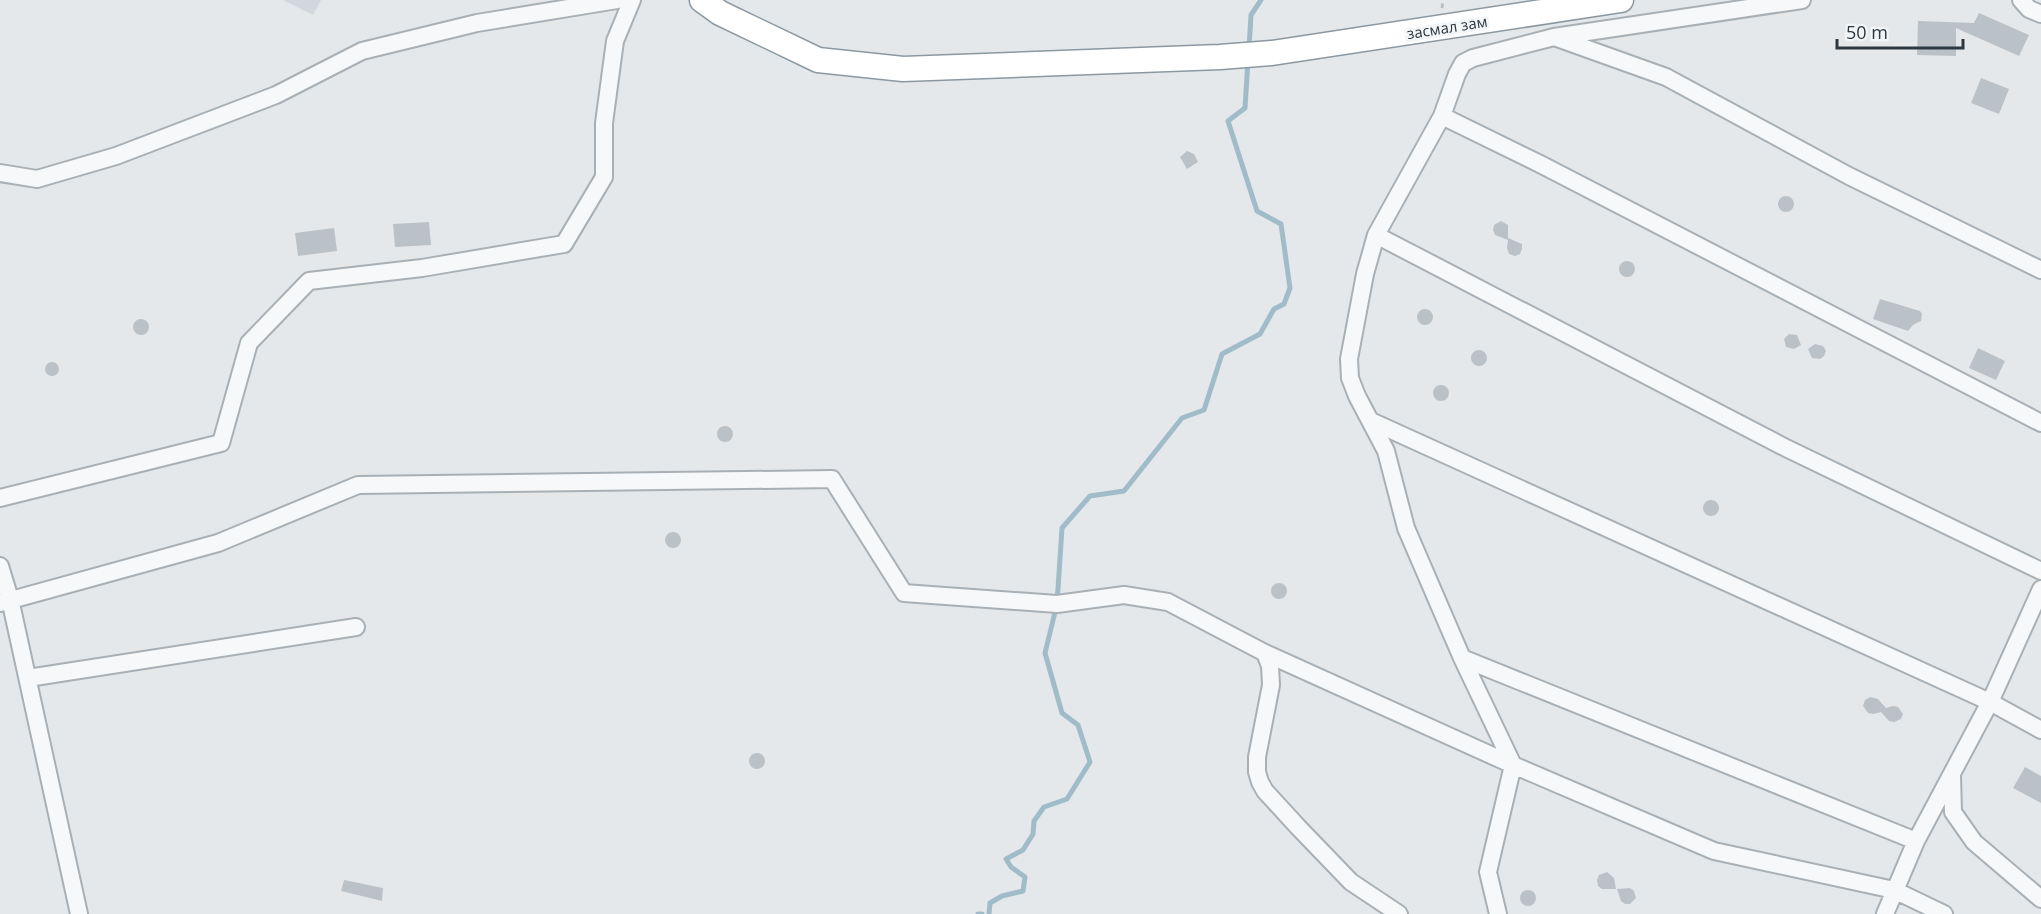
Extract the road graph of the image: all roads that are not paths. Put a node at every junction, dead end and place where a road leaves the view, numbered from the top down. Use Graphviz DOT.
graph roads {
  1 [pos="616,0"];
  2 [pos="632,0"];
  3 [pos="1621,0"];
  4 [pos="1802,0"];
  5 [pos="2021,0"];
  6 [pos="715,4"];
  7 [pos="2041,14"];
  8 [pos="1554,37"];
  9 [pos="1442,116"];
  10 [pos="0,173"];
  11 [pos="1376,235"];
  12 [pos="2041,270"];
  13 [pos="1371,421"];
  14 [pos="2041,423"];
  15 [pos="0,498"];
  16 [pos="0,566"];
  17 [pos="2041,571"];
  18 [pos="2041,589"];
  19 [pos="5,601"];
  20 [pos="356,627"];
  21 [pos="1265,653"];
  22 [pos="1462,658"];
  23 [pos="28,678"];
  24 [pos="1990,702"];
  25 [pos="2041,730"];
  26 [pos="1513,765"];
  27 [pos="1952,774"];
  28 [pos="1916,841"];
  29 [pos="1894,890"];
  30 [pos="2041,899"];
  31 [pos="79,914"];
  32 [pos="1399,914"];
  33 [pos="1498,914"];
  34 [pos="1885,914"];
  35 [pos="1944,914"];
  1 -- 10 [label="street"];
  2 -- 15 [label="street"];
  3 -- 6 [label="highway, засмал зам"];
  4 -- 8 [label="street"];
  5 -- 7 [label="street"];
  8 -- 9 [label="street"];
  8 -- 12 [label="street"];
  9 -- 11 [label="street"];
  9 -- 14 [label="street"];
  11 -- 13 [label="street"];
  11 -- 17 [label="street"];
  13 -- 22 [label="street"];
  13 -- 24 [label="street"];
  16 -- 19 [label="street"];
  18 -- 24 [label="street"];
  19 -- 21 [label="street"];
  19 -- 23 [label="street"];
  20 -- 23 [label="street"];
  21 -- 26 [label="street"];
  21 -- 32 [label="street"];
  22 -- 26 [label="street"];
  22 -- 28 [label="street"];
  23 -- 31 [label="street"];
  24 -- 25 [label="street"];
  24 -- 27 [label="street"];
  26 -- 29 [label="street"];
  26 -- 33 [label="street"];
  27 -- 28 [label="street"];
  27 -- 30 [label="street"];
  28 -- 29 [label="street"];
  29 -- 34 [label="street"];
  29 -- 35 [label="street"];
}
